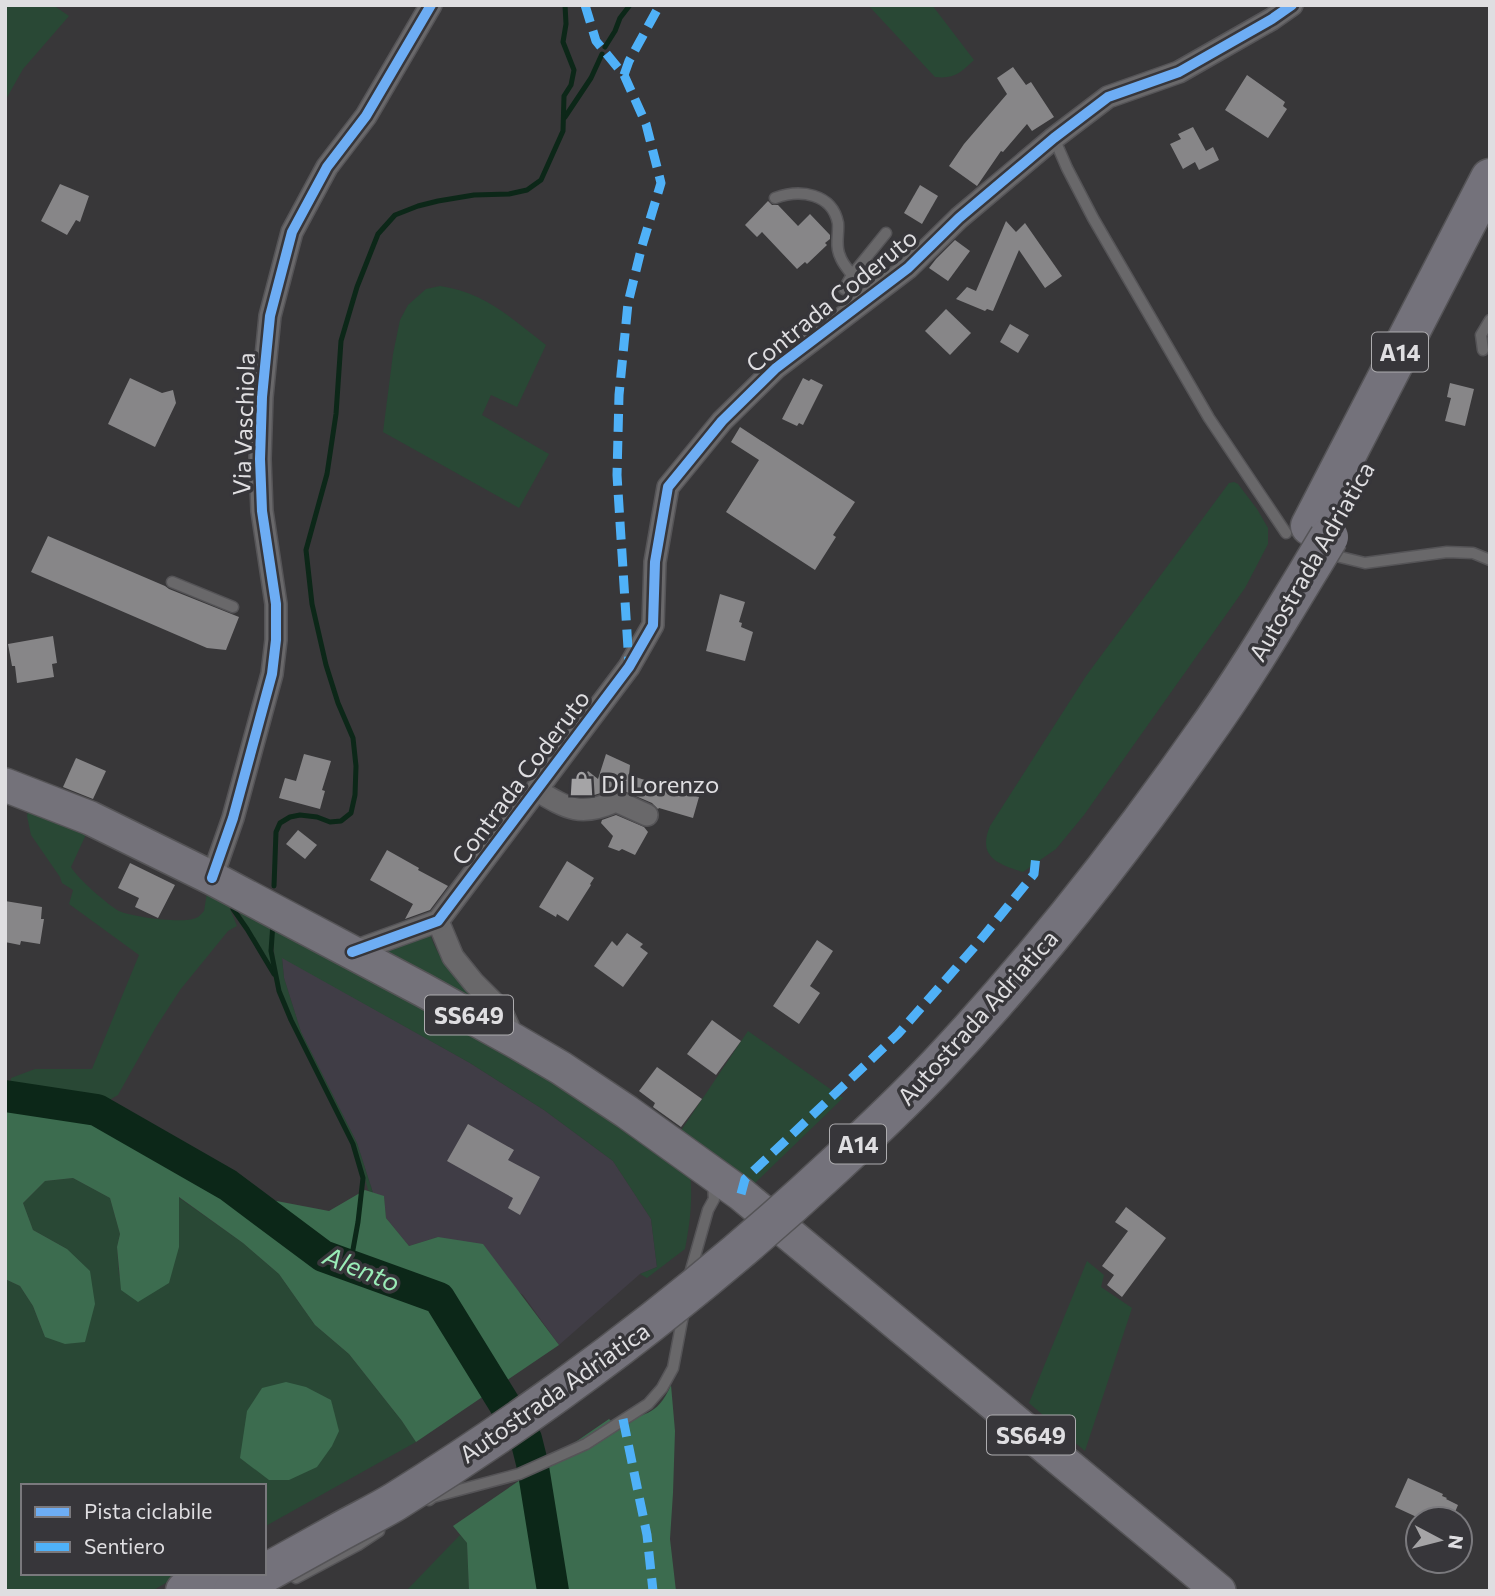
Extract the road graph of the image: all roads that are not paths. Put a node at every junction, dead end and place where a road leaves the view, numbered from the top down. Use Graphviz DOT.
graph roads {
  1 [pos="431,5"];
  2 [pos="1292,5"];
  3 [pos="1054,138"];
  4 [pos="1490,178"];
  5 [pos="775,198"];
  6 [pos="1490,228"];
  7 [pos="886,233"];
  8 [pos="852,275"];
  9 [pos="844,289"];
  10 [pos="1490,320"];
  11 [pos="1483,350"];
  12 [pos="1314,538"];
  13 [pos="1490,560"];
  14 [pos="172,582"];
  15 [pos="233,607"];
  16 [pos="5,785"];
  17 [pos="537,790"];
  18 [pos="646,815"];
  19 [pos="212,878"];
  20 [pos="438,921"];
  21 [pos="352,952"];
  22 [pos="515,1041"];
  23 [pos="712,1173"];
  24 [pos="423,1504"];
  25 [pos="390,1524"];
  26 [pos="266,1546"];
  27 [pos="266,1573"];
  28 [pos="213,1575"];
  29 [pos="262,1575"];
  30 [pos="282,1585"];
  31 [pos="185,1591"];
  32 [pos="233,1591"];
  33 [pos="1219,1591"];
  1 -- 19 [label="street, Via Vaschiola"];
  2 -- 3 [label="street, Contrada Coderuto"];
  3 -- 12 [label="lane"];
  3 -- 17 [label="street, Contrada Coderuto"];
  4 -- 12 [label="highway, Autostrada Adriatica / A14"];
  5 -- 8 [label="lane"];
  6 -- 12 [label="highway, Autostrada Adriatica / A14"];
  7 -- 8 [label="lane"];
  8 -- 9 [label="lane"];
  10 -- 11 [label="lane"];
  12 -- 13 [label="lane"];
  12 -- 26 [label="highway, Autostrada Adriatica / A14"];
  12 -- 27 [label="highway, Autostrada Adriatica / A14, bridge"];
  14 -- 15 [label="lane"];
  16 -- 19 [label="main road, SS649"];
  17 -- 18 [label="street"];
  17 -- 20 [label="street, Contrada Coderuto"];
  19 -- 21 [label="main road, SS649"];
  20 -- 21 [label="street"];
  20 -- 22 [label="street"];
  21 -- 22 [label="main road, SS649"];
  22 -- 23 [label="main road, SS649"];
  23 -- 24 [label="lane"];
  23 -- 33 [label="main road, SS649"];
  25 -- 30 [label="lane"];
  28 -- 31 [label="highway"];
  29 -- 32 [label="highway, Autostrada Adriatica / A14, bridge"];
}
